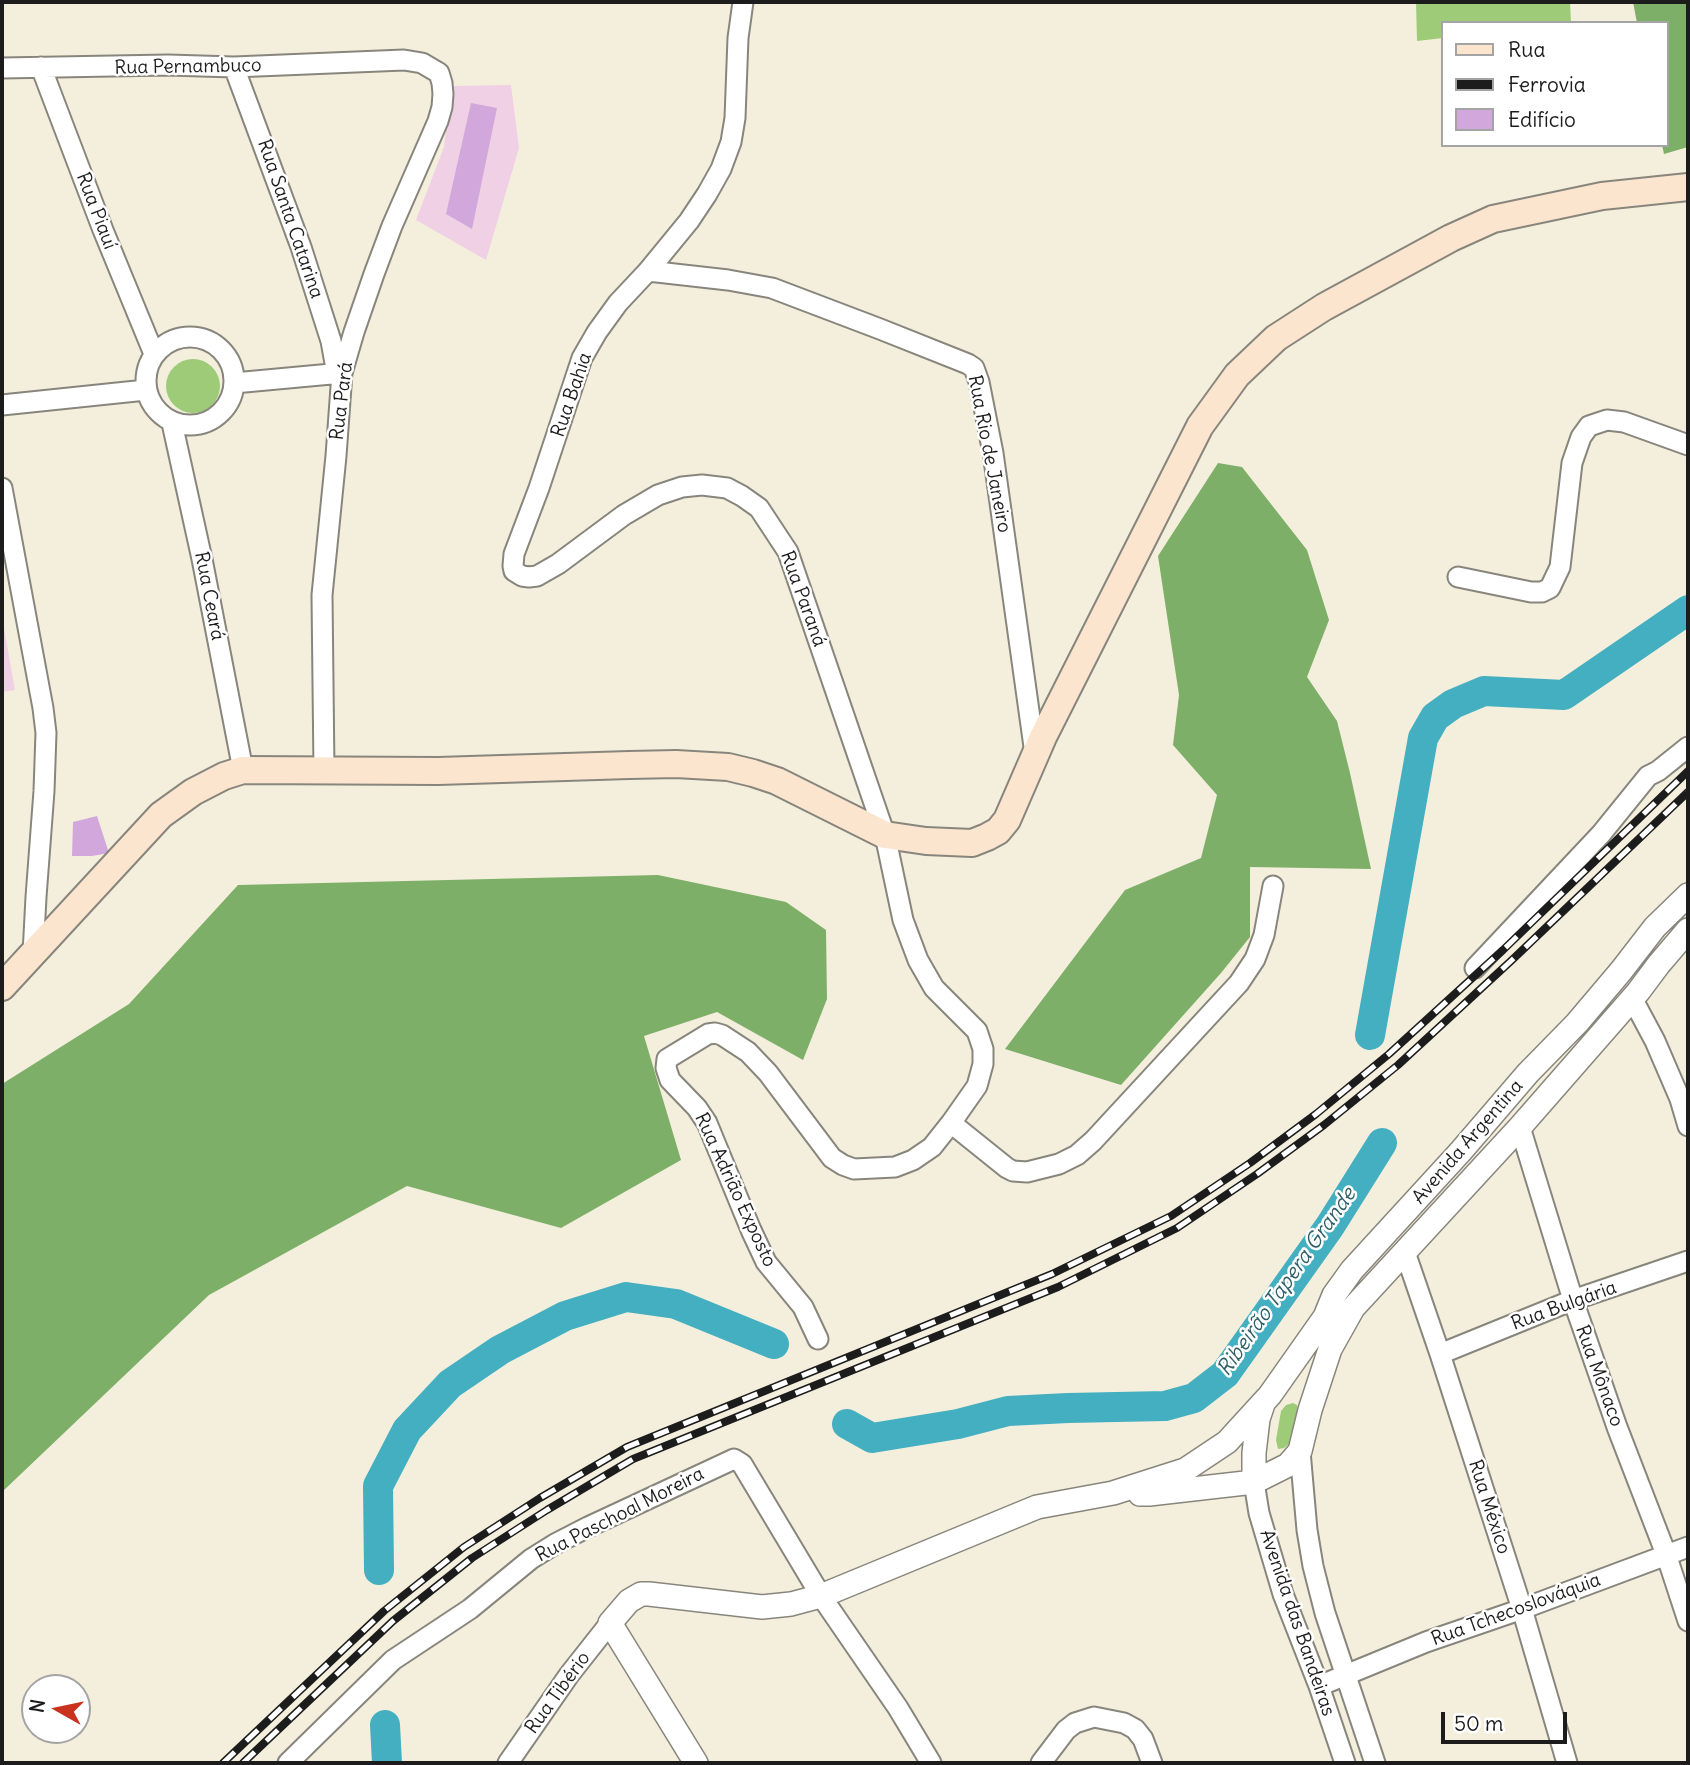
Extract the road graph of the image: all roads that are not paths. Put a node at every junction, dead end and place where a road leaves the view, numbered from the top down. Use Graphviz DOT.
graph roads {
  1 [pos="743,2"];
  2 [pos="375,62"];
  3 [pos="41,67"];
  4 [pos="234,67"];
  5 [pos="2,68"];
  6 [pos="1688,187"];
  7 [pos="648,271"];
  8 [pos="154,354"];
  9 [pos="340,373"];
  10 [pos="234,383"];
  11 [pos="146,390"];
  12 [pos="2,405"];
  13 [pos="172,423"];
  14 [pos="1688,445"];
  15 [pos="2,488"];
  16 [pos="522,534"];
  17 [pos="1458,577"];
  18 [pos="1688,747"];
  19 [pos="1035,754"];
  20 [pos="243,770"];
  21 [pos="324,771"];
  22 [pos="885,835"];
  23 [pos="1273,886"];
  24 [pos="1688,895"];
  25 [pos="1649,935"];
  26 [pos="1682,937"];
  27 [pos="33,954"];
  28 [pos="1659,964"];
  29 [pos="1475,968"];
  30 [pos="2,987"];
  31 [pos="1632,998"];
  32 [pos="951,1124"];
  33 [pos="1688,1126"];
  34 [pos="1520,1127"];
  35 [pos="1405,1252"];
  36 [pos="1688,1261"];
  37 [pos="1573,1300"];
  38 [pos="818,1339"];
  39 [pos="1440,1354"];
  40 [pos="1270,1394"];
  41 [pos="1310,1410"];
  42 [pos="1300,1451"];
  43 [pos="1254,1482"];
  44 [pos="1112,1493"];
  45 [pos="1688,1547"];
  46 [pos="1666,1554"];
  47 [pos="821,1596"];
  48 [pos="1522,1609"];
  49 [pos="1688,1621"];
  50 [pos="610,1623"];
  51 [pos="1345,1676"];
  52 [pos="1320,1686"];
  53 [pos="288,1763"];
  54 [pos="508,1763"];
  55 [pos="696,1763"];
  56 [pos="931,1763"];
  57 [pos="1041,1763"];
  58 [pos="1152,1763"];
  59 [pos="1345,1763"];
  60 [pos="1375,1763"];
  61 [pos="1567,1763"];
  1 -- 7 [label="street, Rua Bahia"];
  2 -- 4 [label="street, Rua Pernambuco"];
  2 -- 9 [label="street, Rua Pará"];
  3 -- 4 [label="street, Rua Pernambuco"];
  3 -- 5 [label="street, Rua Pernambuco"];
  3 -- 8 [label="street, Rua Piauí"];
  4 -- 9 [label="street, Rua Santa Catarina"];
  6 -- 19 [label="main road"];
  7 -- 16 [label="street, Rua Bahia"];
  7 -- 19 [label="street, Rua Rio de Janeiro"];
  8 -- 10 [label="street"];
  8 -- 11 [label="street"];
  9 -- 10 [label="street"];
  9 -- 21 [label="street, Rua Pará"];
  10 -- 13 [label="street"];
  11 -- 12 [label="street"];
  11 -- 13 [label="street"];
  13 -- 20 [label="street, Rua Ceará"];
  14 -- 17 [label="street"];
  15 -- 27 [label="street"];
  16 -- 22 [label="street, Rua Paraná"];
  18 -- 29 [label="street"];
  19 -- 22 [label="main road"];
  20 -- 21 [label="main road"];
  20 -- 27 [label="main road"];
  21 -- 22 [label="main road"];
  22 -- 32 [label="street, Rua Adrião Exposto"];
  23 -- 32 [label="street"];
  24 -- 25 [label="street, Avenida Argentina"];
  25 -- 26 [label="street"];
  25 -- 28 [label="street"];
  25 -- 40 [label="street, Avenida Argentina"];
  26 -- 28 [label="street, Avenida Argentina"];
  27 -- 30 [label="main road"];
  28 -- 31 [label="street, Avenida Argentina"];
  31 -- 33 [label="street"];
  31 -- 34 [label="street, Avenida Argentina"];
  32 -- 38 [label="street, Rua Adrião Exposto"];
  34 -- 35 [label="street, Avenida Argentina"];
  34 -- 37 [label="street, Rua Mônaco"];
  35 -- 39 [label="street, Rua México"];
  35 -- 41 [label="street, Avenida Argentina"];
  36 -- 37 [label="street, Rua Bulgária"];
  37 -- 39 [label="street, Rua Bulgária"];
  37 -- 46 [label="street, Rua Mônaco"];
  39 -- 48 [label="street, Rua México"];
  40 -- 41 [label="street"];
  40 -- 43 [label="street"];
  40 -- 44 [label="street"];
  41 -- 42 [label="street, Avenida Argentina"];
  42 -- 43 [label="street"];
  42 -- 51 [label="street, Avenida das Bandeiras"];
  43 -- 44 [label="street"];
  43 -- 52 [label="street, Avenida das Bandeiras"];
  44 -- 47 [label="street"];
  45 -- 46 [label="street, Rua Tchecoslováquia"];
  46 -- 48 [label="street, Rua Tchecoslováquia"];
  46 -- 49 [label="street, Rua Mônaco"];
  47 -- 50 [label="street"];
  47 -- 53 [label="street, Rua Paschoal Moreira"];
  47 -- 56 [label="street, Rua Paschoal Moreira"];
  48 -- 51 [label="street, Rua Tchecoslováquia"];
  48 -- 61 [label="street, Rua México"];
  50 -- 54 [label="street, Rua Tibério"];
  50 -- 55 [label="street"];
  51 -- 52 [label="street, Rua Tchecoslováquia"];
  51 -- 60 [label="street, Avenida das Bandeiras"];
  52 -- 59 [label="street, Avenida das Bandeiras"];
  57 -- 58 [label="street"];
}
